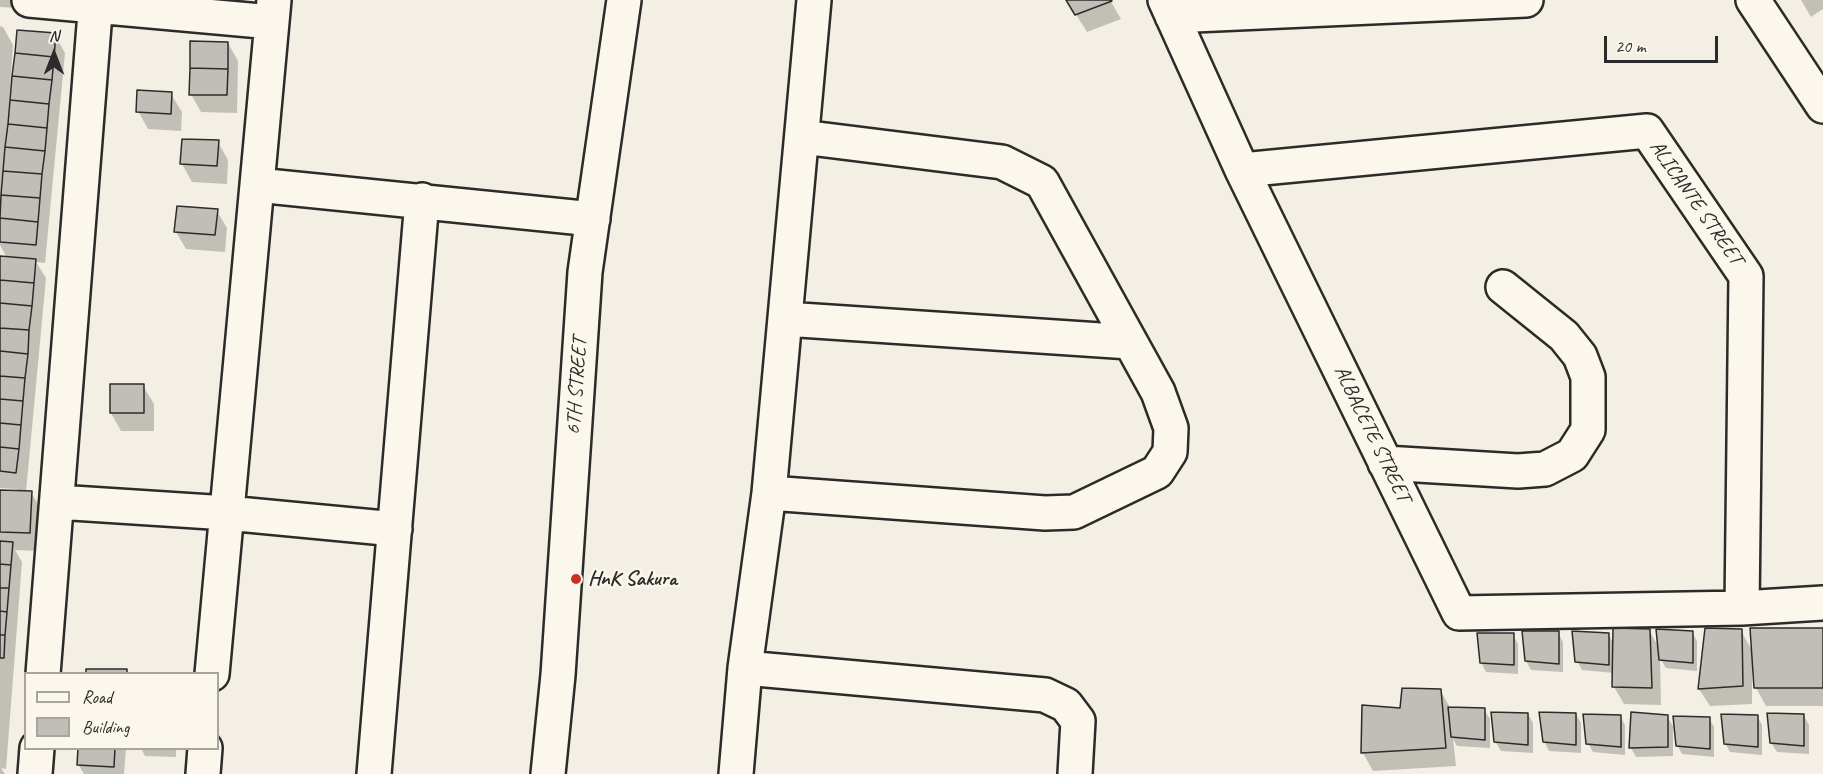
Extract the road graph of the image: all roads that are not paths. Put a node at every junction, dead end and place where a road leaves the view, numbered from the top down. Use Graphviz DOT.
graph roads {
  1 [pos="29,0"];
  2 [pos="624,0"];
  3 [pos="814,0"];
  4 [pos="1526,0"];
  5 [pos="1753,0"];
  6 [pos="96,3"];
  7 [pos="1169,8"];
  8 [pos="273,11"];
  9 [pos="1811,66"];
  10 [pos="1823,106"];
  11 [pos="802,137"];
  12 [pos="1242,170"];
  13 [pos="257,185"];
  14 [pos="423,200"];
  15 [pos="592,219"];
  16 [pos="1503,287"];
  17 [pos="785,319"];
  18 [pos="1130,342"];
  19 [pos="1385,463"];
  20 [pos="769,493"];
  21 [pos="57,502"];
  22 [pos="227,513"];
  23 [pos="395,529"];
  24 [pos="1823,603"];
  25 [pos="1742,608"];
  26 [pos="745,668"];
  27 [pos="43,672"];
  28 [pos="212,672"];
  29 [pos="37,750"];
  30 [pos="205,750"];
  31 [pos="35,774"];
  32 [pos="203,774"];
  33 [pos="374,774"];
  34 [pos="548,774"];
  35 [pos="736,774"];
  36 [pos="1075,774"];
  1 -- 6 [label="street"];
  2 -- 15 [label="street, 6TH STREET"];
  3 -- 11 [label="street"];
  4 -- 7 [label="street"];
  5 -- 9 [label="street"];
  6 -- 8 [label="street"];
  6 -- 21 [label="street"];
  7 -- 12 [label="street, ALBACETE STREET"];
  8 -- 13 [label="street"];
  9 -- 10 [label="street"];
  11 -- 17 [label="street"];
  11 -- 18 [label="street"];
  12 -- 19 [label="street, ALBACETE STREET"];
  12 -- 25 [label="street, ALICANTE STREET"];
  13 -- 14 [label="street"];
  13 -- 22 [label="street"];
  14 -- 15 [label="street"];
  14 -- 23 [label="street"];
  15 -- 34 [label="street, 6TH STREET"];
  16 -- 19 [label="street"];
  17 -- 18 [label="street"];
  17 -- 20 [label="street"];
  18 -- 20 [label="street"];
  19 -- 25 [label="street, ALBACETE STREET"];
  20 -- 26 [label="street"];
  21 -- 22 [label="street"];
  21 -- 27 [label="street"];
  22 -- 23 [label="street"];
  22 -- 28 [label="street"];
  23 -- 33 [label="street"];
  24 -- 25 [label="street"];
  26 -- 35 [label="street"];
  26 -- 36 [label="street"];
  29 -- 31 [label="street"];
  30 -- 32 [label="street"];
}
